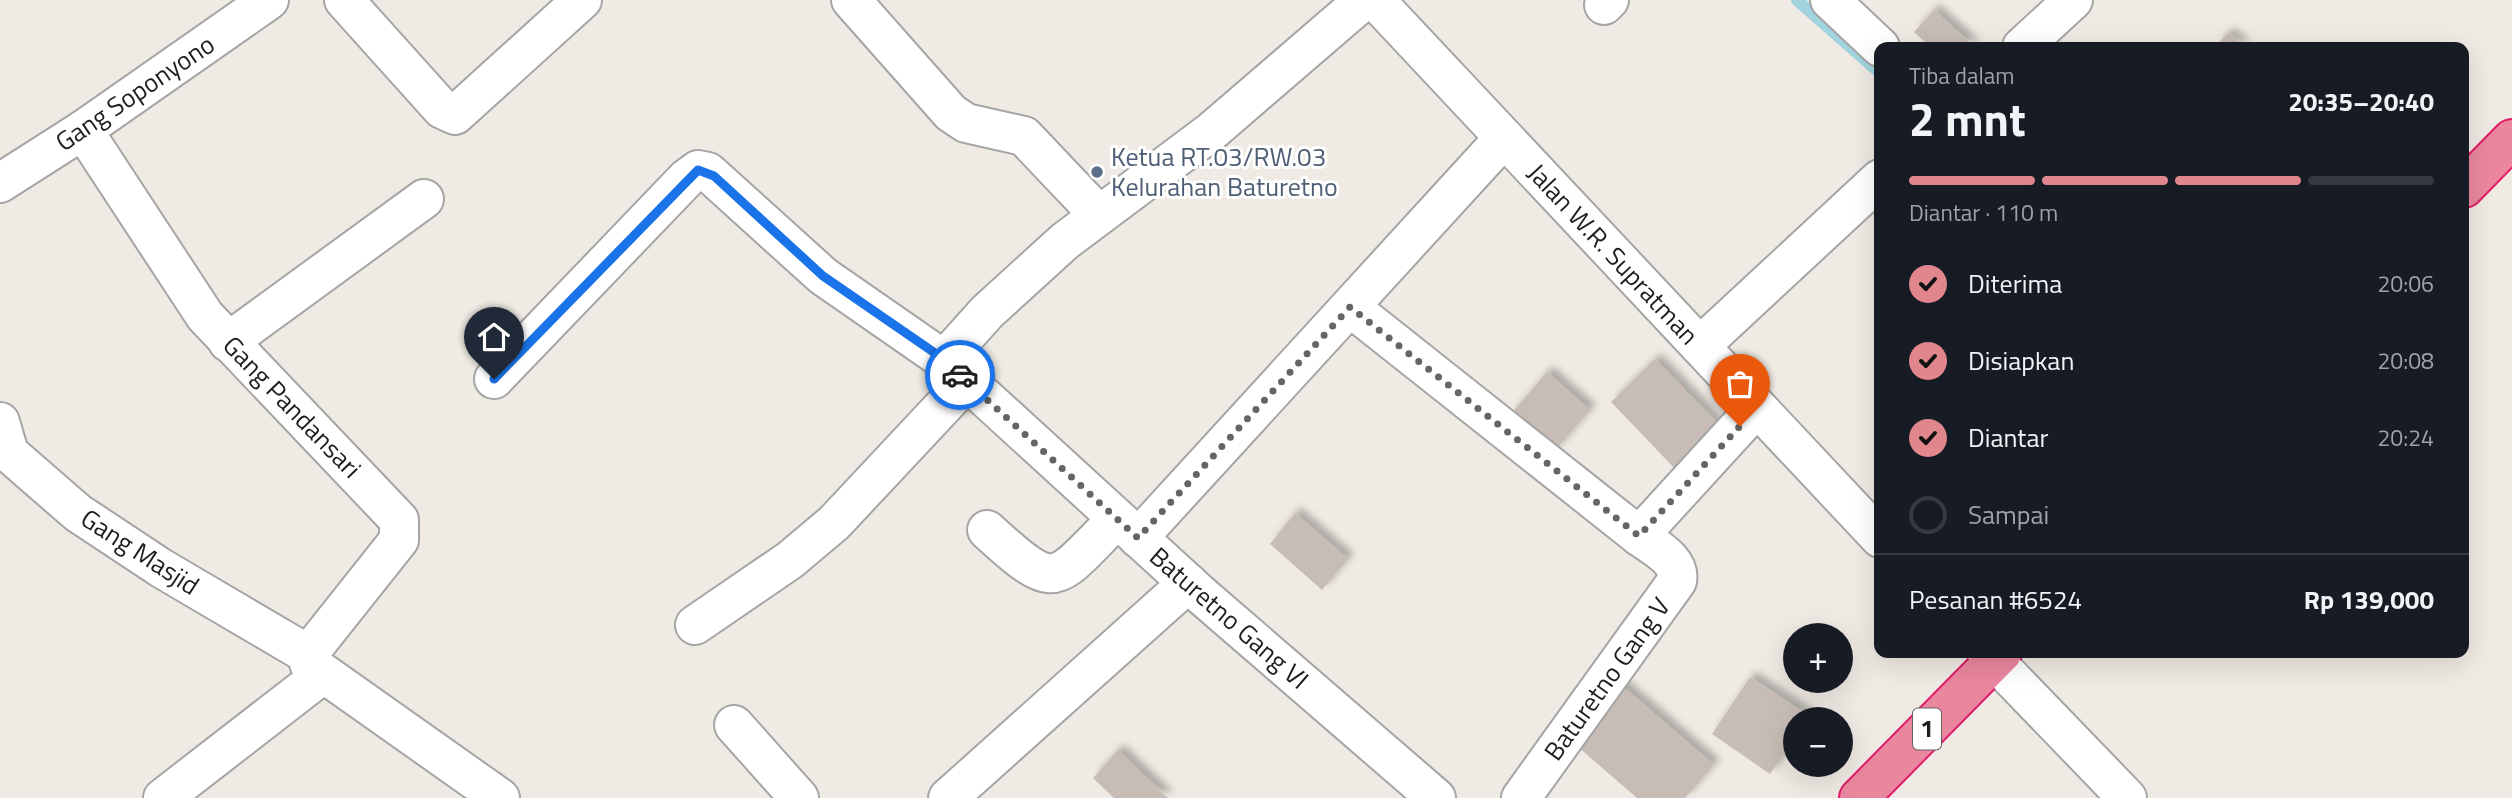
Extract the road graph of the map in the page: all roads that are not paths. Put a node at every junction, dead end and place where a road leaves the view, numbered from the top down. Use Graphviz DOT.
graph roads {
  1 [pos="269,0"];
  2 [pos="344,0"];
  3 [pos="582,0"];
  4 [pos="851,0"];
  5 [pos="1364,0"];
  6 [pos="1376,0"];
  7 [pos="1829,0"];
  8 [pos="2073,0"];
  9 [pos="1875,42"];
  10 [pos="2027,42"];
  11 [pos="83,130"];
  12 [pos="1504,138"];
  13 [pos="2512,139"];
  14 [pos="0,183"];
  15 [pos="2469,183"];
  16 [pos="1874,185"];
  17 [pos="424,199"];
  18 [pos="1098,214"];
  19 [pos="1350,307"];
  20 [pos="228,342"];
  21 [pos="1700,346"];
  22 [pos="955,370"];
  23 [pos="494,379"];
  24 [pos="1757,407"];
  25 [pos="0,422"];
  26 [pos="1128,528"];
  27 [pos="987,530"];
  28 [pos="1874,532"];
  29 [pos="1639,536"];
  30 [pos="1188,583"];
  31 [pos="695,625"];
  32 [pos="1991,658"];
  33 [pos="1997,658"];
  34 [pos="316,665"];
  35 [pos="734,725"];
  36 [pos="170,796"];
  37 [pos="500,798"];
  38 [pos="799,798"];
  39 [pos="947,798"];
  40 [pos="1436,798"];
  41 [pos="1521,798"];
  42 [pos="1859,798"];
  43 [pos="2127,798"];
  1 -- 11 [label="street, Gang Soponyono"];
  2 -- 3 [label="street"];
  4 -- 18 [label="street"];
  5 -- 18 [label="street"];
  6 -- 12 [label="street, Jalan W.R. Supratman"];
  7 -- 9 [label="street"];
  8 -- 10 [label="street"];
  11 -- 14 [label="street, Gang Soponyono"];
  11 -- 20 [label="street, Gang Pandansari"];
  12 -- 19 [label="street"];
  12 -- 21 [label="street, Jalan W.R. Supratman"];
  13 -- 15 [label="highway"];
  16 -- 21 [label="street"];
  17 -- 20 [label="street"];
  18 -- 22 [label="street"];
  19 -- 26 [label="street"];
  19 -- 29 [label="street, Baturetno Gang V"];
  20 -- 34 [label="street, Gang Pandansari"];
  21 -- 24 [label="street, Jalan W.R. Supratman"];
  22 -- 23 [label="street, Baturetno Gang VI"];
  22 -- 26 [label="street, Baturetno Gang VI"];
  22 -- 31 [label="street"];
  24 -- 28 [label="street, Jalan W.R. Supratman"];
  24 -- 29 [label="street"];
  25 -- 34 [label="street, Gang Masjid"];
  26 -- 27 [label="street"];
  26 -- 30 [label="street, Baturetno Gang VI"];
  29 -- 41 [label="street, Baturetno Gang V"];
  30 -- 39 [label="street"];
  30 -- 40 [label="street, Baturetno Gang VI"];
  32 -- 42 [label="highway, 1"];
  33 -- 43 [label="street"];
  34 -- 36 [label="street, Gang Pandansari"];
  34 -- 37 [label="street"];
  35 -- 38 [label="street"];
}
